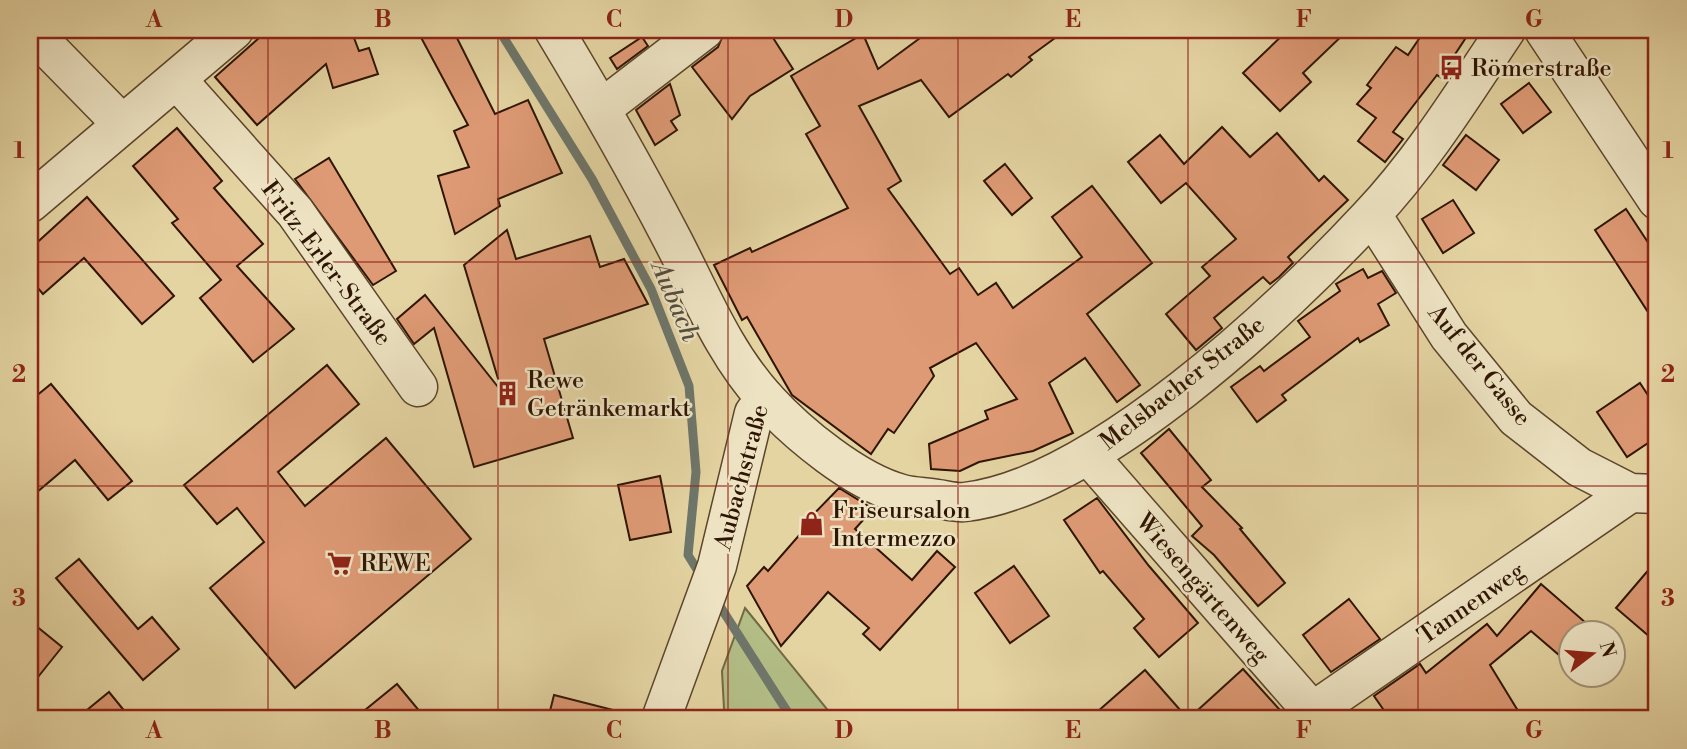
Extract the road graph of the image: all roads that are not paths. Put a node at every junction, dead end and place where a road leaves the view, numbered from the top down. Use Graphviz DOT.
graph roads {
  1 [pos="30,30"];
  2 [pos="234,30"];
  3 [pos="554,30"];
  4 [pos="704,30"];
  5 [pos="1506,30"];
  6 [pos="1544,30"];
  7 [pos="177,80"];
  8 [pos="601,109"];
  9 [pos="122,124"];
  10 [pos="1657,200"];
  11 [pos="30,203"];
  12 [pos="1371,215"];
  13 [pos="418,387"];
  14 [pos="766,399"];
  15 [pos="1089,456"];
  16 [pos="1644,494"];
  17 [pos="1316,716"];
  18 [pos="660,719"];
  1 -- 9 [label="street"];
  2 -- 7 [label="street"];
  3 -- 8 [label="street, Aubachstraße"];
  4 -- 8 [label="street"];
  5 -- 12 [label="street, Melsbacher Straße"];
  6 -- 10 [label="street"];
  7 -- 9 [label="street"];
  7 -- 13 [label="street, Fritz-Erler-Straße"];
  8 -- 14 [label="street, Aubachstraße"];
  9 -- 11 [label="street"];
  12 -- 15 [label="street, Melsbacher Straße"];
  12 -- 16 [label="street, Auf der Gasse"];
  14 -- 15 [label="street, Melsbacher Straße"];
  14 -- 18 [label="street, Aubachstraße"];
  15 -- 17 [label="street, Wiesengärtenweg"];
  16 -- 17 [label="street, Tannenweg"];
}
